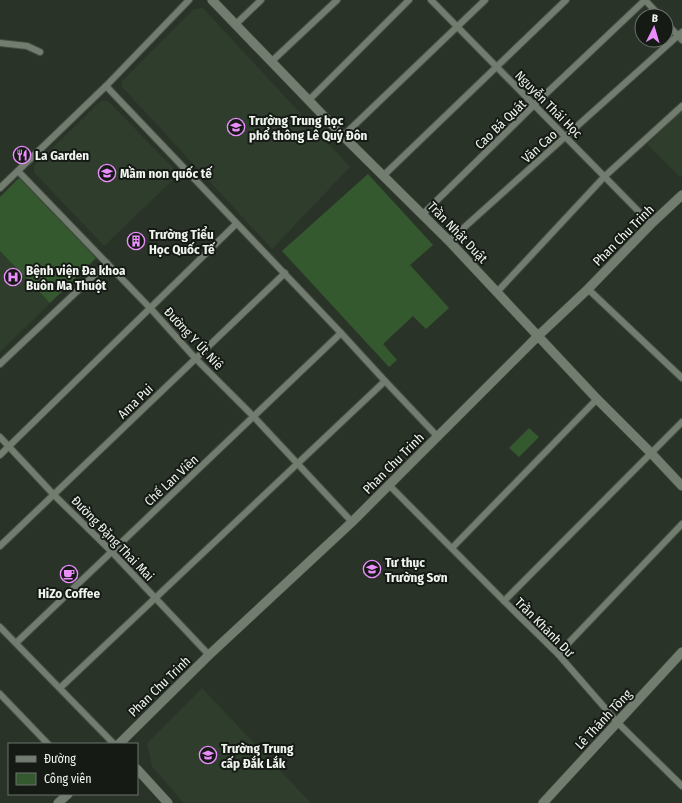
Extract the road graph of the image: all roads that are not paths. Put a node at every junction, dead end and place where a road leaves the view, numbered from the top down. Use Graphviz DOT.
graph roads {
  1 [pos="189,0"];
  2 [pos="212,0"];
  3 [pos="261,0"];
  4 [pos="337,0"];
  5 [pos="409,0"];
  6 [pos="431,0"];
  7 [pos="485,0"];
  8 [pos="566,0"];
  9 [pos="645,0"];
  10 [pos="652,8"];
  11 [pos="236,24"];
  12 [pos="458,26"];
  13 [pos="681,36"];
  14 [pos="0,43"];
  15 [pos="40,52"];
  16 [pos="271,62"];
  17 [pos="496,66"];
  18 [pos="106,86"];
  19 [pos="308,100"];
  20 [pos="534,105"];
  21 [pos="682,106"];
  22 [pos="343,136"];
  23 [pos="566,136"];
  24 [pos="18,171"];
  25 [pos="384,175"];
  26 [pos="605,176"];
  27 [pos="0,188"];
  28 [pos="682,195"];
  29 [pos="423,214"];
  30 [pos="236,224"];
  31 [pos="652,224"];
  32 [pos="450,241"];
  33 [pos="107,263"];
  34 [pos="285,274"];
  35 [pos="588,289"];
  36 [pos="497,292"];
  37 [pos="151,309"];
  38 [pos="342,333"];
  39 [pos="539,336"];
  40 [pos="196,358"];
  41 [pos="0,364"];
  42 [pos="682,378"];
  43 [pos="385,381"];
  44 [pos="597,399"];
  45 [pos="254,417"];
  46 [pos="682,422"];
  47 [pos="0,437"];
  48 [pos="438,437"];
  49 [pos="9,446"];
  50 [pos="651,453"];
  51 [pos="0,455"];
  52 [pos="298,464"];
  53 [pos="389,484"];
  54 [pos="682,486"];
  55 [pos="54,494"];
  56 [pos="352,522"];
  57 [pos="682,524"];
  58 [pos="0,546"];
  59 [pos="452,548"];
  60 [pos="111,551"];
  61 [pos="155,598"];
  62 [pos="504,602"];
  63 [pos="0,627"];
  64 [pos="16,643"];
  65 [pos="682,652"];
  66 [pos="558,654"];
  67 [pos="210,655"];
  68 [pos="60,688"];
  69 [pos="0,694"];
  70 [pos="618,723"];
  71 [pos="47,743"];
  72 [pos="113,743"];
  73 [pos="119,743"];
  74 [pos="138,770"];
  75 [pos="682,786"];
  76 [pos="67,795"];
  77 [pos="58,803"];
  78 [pos="168,803"];
  79 [pos="544,803"];
  1 -- 18 [label="street"];
  2 -- 11 [label="main road, Trần Nhật Duật"];
  3 -- 11 [label="street"];
  4 -- 16 [label="street"];
  5 -- 19 [label="street"];
  6 -- 12 [label="street, Nguyễn Thái Học"];
  7 -- 12 [label="street"];
  8 -- 17 [label="street"];
  9 -- 10 [label="street"];
  9 -- 20 [label="street, Cao Bá Quát"];
  11 -- 16 [label="main road, Trần Nhật Duật"];
  12 -- 17 [label="street, Nguyễn Thái Học"];
  12 -- 22 [label="street"];
  13 -- 23 [label="street, Văn Cao"];
  14 -- 15 [label="street"];
  16 -- 19 [label="main road, Trần Nhật Duật"];
  17 -- 20 [label="street, Nguyễn Thái Học"];
  17 -- 25 [label="street"];
  18 -- 24 [label="street"];
  18 -- 30 [label="street"];
  19 -- 22 [label="main road, Trần Nhật Duật"];
  20 -- 23 [label="street, Nguyễn Thái Học"];
  20 -- 29 [label="street, Cao Bá Quát"];
  21 -- 26 [label="street"];
  22 -- 25 [label="main road, Trần Nhật Duật"];
  23 -- 26 [label="street, Nguyễn Thái Học"];
  23 -- 32 [label="street, Văn Cao"];
  24 -- 27 [label="street"];
  24 -- 33 [label="street, Đường Y Út Niê"];
  25 -- 29 [label="main road, Trần Nhật Duật"];
  26 -- 31 [label="street, Nguyễn Thái Học"];
  26 -- 36 [label="street"];
  28 -- 31 [label="main road, Phan Chu Trinh"];
  29 -- 32 [label="main road, Trần Nhật Duật"];
  30 -- 34 [label="street"];
  30 -- 37 [label="street"];
  31 -- 35 [label="main road, Phan Chu Trinh"];
  32 -- 36 [label="main road, Trần Nhật Duật"];
  33 -- 37 [label="street, Đường Y Út Niê"];
  33 -- 41 [label="street"];
  34 -- 38 [label="street"];
  34 -- 40 [label="street, Ama Pui"];
  35 -- 39 [label="main road, Phan Chu Trinh"];
  35 -- 42 [label="street"];
  36 -- 39 [label="main road, Trần Nhật Duật"];
  37 -- 40 [label="street, Đường Y Út Niê"];
  37 -- 49 [label="street"];
  38 -- 43 [label="street"];
  38 -- 45 [label="street, Chế Lan Viên"];
  39 -- 44 [label="main road, Trần Nhật Duật"];
  39 -- 48 [label="main road, Phan Chu Trinh"];
  40 -- 45 [label="street, Đường Y Út Niê"];
  40 -- 55 [label="street, Ama Pui"];
  43 -- 48 [label="street"];
  43 -- 52 [label="street"];
  44 -- 50 [label="main road, Trần Nhật Duật"];
  44 -- 59 [label="street"];
  45 -- 52 [label="street, Đường Y Út Niê"];
  45 -- 60 [label="street, Chế Lan Viên"];
  46 -- 50 [label="street"];
  47 -- 49 [label="street, Đường Đặng Thai Mai"];
  48 -- 53 [label="main road, Phan Chu Trinh"];
  49 -- 51 [label="street"];
  49 -- 55 [label="street, Đường Đặng Thai Mai"];
  50 -- 54 [label="main road, Trần Nhật Duật"];
  50 -- 62 [label="street"];
  52 -- 56 [label="street, Đường Y Út Niê"];
  52 -- 61 [label="street"];
  53 -- 56 [label="main road, Phan Chu Trinh"];
  53 -- 59 [label="street, Trần Khánh Dư"];
  55 -- 58 [label="street, Ama Pui"];
  55 -- 60 [label="street, Đường Đặng Thai Mai"];
  56 -- 67 [label="main road, Phan Chu Trinh"];
  57 -- 66 [label="street"];
  59 -- 62 [label="street, Trần Khánh Dư"];
  60 -- 61 [label="street, Đường Đặng Thai Mai"];
  60 -- 64 [label="street, Chế Lan Viên"];
  61 -- 67 [label="street, Đường Đặng Thai Mai"];
  61 -- 68 [label="street"];
  62 -- 66 [label="street, Trần Khánh Dư"];
  63 -- 64 [label="street"];
  64 -- 68 [label="street"];
  65 -- 70 [label="main road, Lê Thánh Tông"];
  66 -- 70 [label="street, Trần Khánh Dư"];
  67 -- 73 [label="main road, Phan Chu Trinh"];
  68 -- 72 [label="street"];
  69 -- 71 [label="street"];
  70 -- 75 [label="street, Trần Khánh Dư"];
  70 -- 79 [label="main road, Lê Thánh Tông"];
  74 -- 78 [label="main road"];
  76 -- 77 [label="main road"];
}
